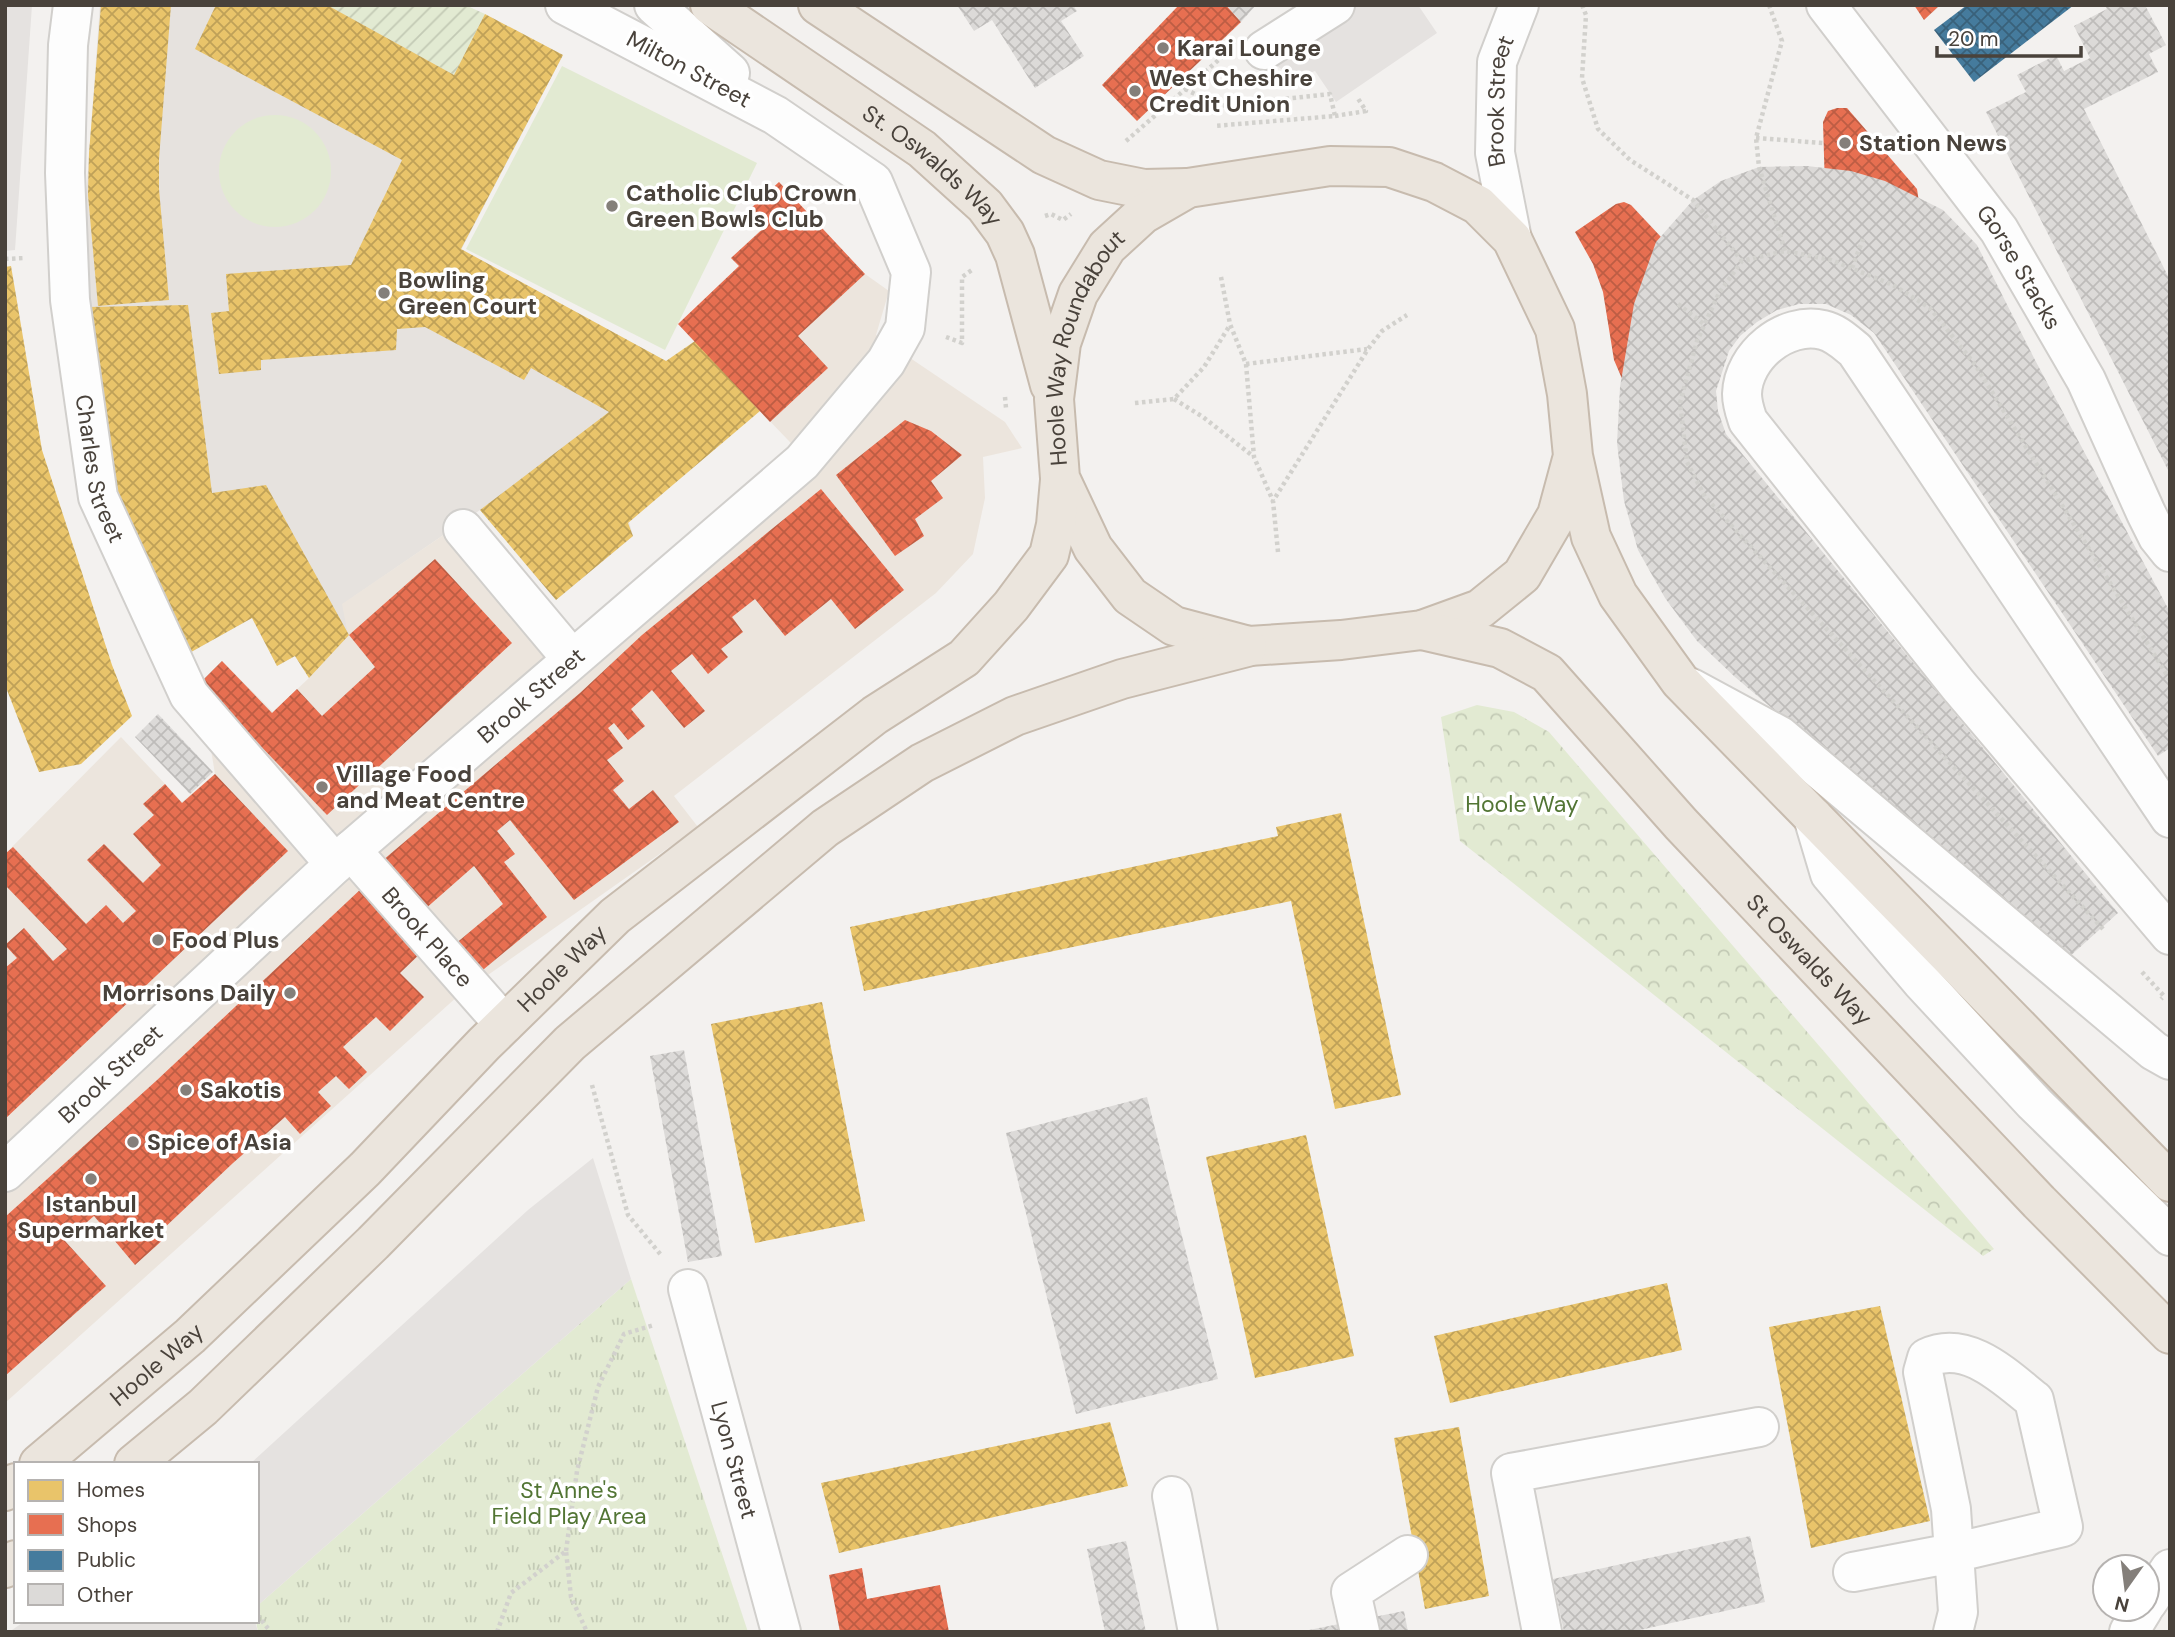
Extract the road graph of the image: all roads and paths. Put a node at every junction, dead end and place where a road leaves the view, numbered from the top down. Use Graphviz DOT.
graph roads {
  1 [pos="73,5"];
  2 [pos="565,5"];
  3 [pos="654,5"];
  4 [pos="710,5"];
  5 [pos="818,5"];
  6 [pos="1335,5"];
  7 [pos="1519,5"];
  8 [pos="1581,5"];
  9 [pos="1769,5"];
  10 [pos="1826,5"];
  11 [pos="1264,50"];
  12 [pos="1185,89"];
  13 [pos="1357,97"];
  14 [pos="775,115"];
  15 [pos="1335,116"];
  16 [pos="1214,126"];
  17 [pos="1756,138"];
  18 [pos="1824,143"];
  19 [pos="1100,180"];
  20 [pos="1188,188"];
  21 [pos="1512,239"];
  22 [pos="1863,239"];
  23 [pos="1785,251"];
  24 [pos="1742,261"];
  25 [pos="1852,268"];
  26 [pos="911,271"];
  27 [pos="981,271"];
  28 [pos="1221,277"];
  29 [pos="1678,304"];
  30 [pos="1407,315"];
  31 [pos="1230,324"];
  32 [pos="1705,325"];
  33 [pos="938,334"];
  34 [pos="1368,349"];
  35 [pos="1246,364"];
  36 [pos="1004,394"];
  37 [pos="1054,399"];
  38 [pos="1174,399"];
  39 [pos="1135,403"];
  40 [pos="1006,408"];
  41 [pos="1573,456"];
  42 [pos="1254,457"];
  43 [pos="1060,478"];
  44 [pos="1273,501"];
  45 [pos="463,529"];
  46 [pos="1278,552"];
  47 [pos="2170,552"];
  48 [pos="1422,630"];
  49 [pos="1249,646"];
  50 [pos="572,659"];
  51 [pos="1680,681"];
  52 [pos="1814,817"];
  53 [pos="2170,818"];
  54 [pos="343,857"];
  55 [pos="2170,935"];
  56 [pos="504,1024"];
  57 [pos="2170,1060"];
  58 [pos="591,1081"];
  59 [pos="5,1172"];
  60 [pos="2170,1182"];
  61 [pos="2170,1236"];
  62 [pos="692,1305"];
  63 [pos="2170,1334"];
  64 [pos="1759,1427"];
  65 [pos="41,1462"];
  66 [pos="136,1462"];
  67 [pos="1172,1496"];
  68 [pos="566,1551"];
  69 [pos="1953,1553"];
  70 [pos="1408,1555"];
  71 [pos="1853,1572"];
  72 [pos="259,1617"];
  73 [pos="271,1632"];
  74 [pos="497,1632"];
  75 [pos="587,1632"];
  76 [pos="781,1632"];
  77 [pos="1198,1632"];
  78 [pos="1360,1632"];
  79 [pos="1542,1632"];
  80 [pos="1953,1632"];
  1 -- 54 [label="street, Charles Street"];
  2 -- 14 [label="street, Milton Street"];
  3 -- 14 [label="street, Milton Street"];
  4 -- 37 [label="highway, St. Oswalds Way"];
  5 -- 19 [label="highway"];
  6 -- 11 [label="street"];
  7 -- 21 [label="street, Brook Street"];
  8 -- 24 [label="path"];
  9 -- 17 [label="path"];
  10 -- 47 [label="street, Gorse Stacks"];
  11 -- 12 [label="path"];
  12 -- 15 [label="path"];
  12 -- 19 [label="path"];
  13 -- 15 [label="path"];
  14 -- 26 [label="street, Milton Street"];
  15 -- 16 [label="path"];
  17 -- 18 [label="path"];
  17 -- 23 [label="path"];
  19 -- 20 [label="highway"];
  20 -- 21 [label="highway, Hoole Way Roundabout"];
  20 -- 37 [label="highway, Hoole Way Roundabout"];
  21 -- 41 [label="highway, Hoole Way Roundabout"];
  22 -- 25 [label="path"];
  26 -- 50 [label="street, Brook Street"];
  27 -- 33 [label="path"];
  28 -- 31 [label="path"];
  29 -- 32 [label="path"];
  30 -- 34 [label="path"];
  31 -- 35 [label="path"];
  31 -- 38 [label="path"];
  34 -- 35 [label="path"];
  34 -- 44 [label="path"];
  35 -- 42 [label="path"];
  36 -- 40 [label="path"];
  37 -- 43 [label="highway, Hoole Way Roundabout"];
  38 -- 39 [label="path"];
  38 -- 42 [label="path"];
  41 -- 48 [label="highway, Hoole Way Roundabout"];
  41 -- 51 [label="highway, Hoole Way Roundabout"];
  42 -- 44 [label="path"];
  43 -- 49 [label="highway, Hoole Way Roundabout"];
  43 -- 56 [label="highway, Hoole Way"];
  44 -- 46 [label="path"];
  45 -- 50 [label="street"];
  48 -- 49 [label="highway, Hoole Way Roundabout"];
  48 -- 63 [label="highway, St Oswalds Way"];
  49 -- 66 [label="highway"];
  50 -- 54 [label="street, Brook Street"];
  51 -- 52 [label="highway"];
  51 -- 57 [label="street"];
  52 -- 60 [label="highway"];
  52 -- 61 [label="street"];
  53 -- 55 [label="street"];
  54 -- 56 [label="street, Brook Place"];
  54 -- 59 [label="street, Brook Street"];
  56 -- 65 [label="highway, Hoole Way"];
  58 -- 62 [label="path"];
  62 -- 68 [label="path"];
  62 -- 76 [label="street, Lyon Street"];
  64 -- 79 [label="street"];
  67 -- 77 [label="street"];
  68 -- 74 [label="path"];
  68 -- 75 [label="path"];
  69 -- 69 [label="street"];
  69 -- 71 [label="street"];
  69 -- 80 [label="street"];
  70 -- 78 [label="street"];
  72 -- 73 [label="path"];
}
